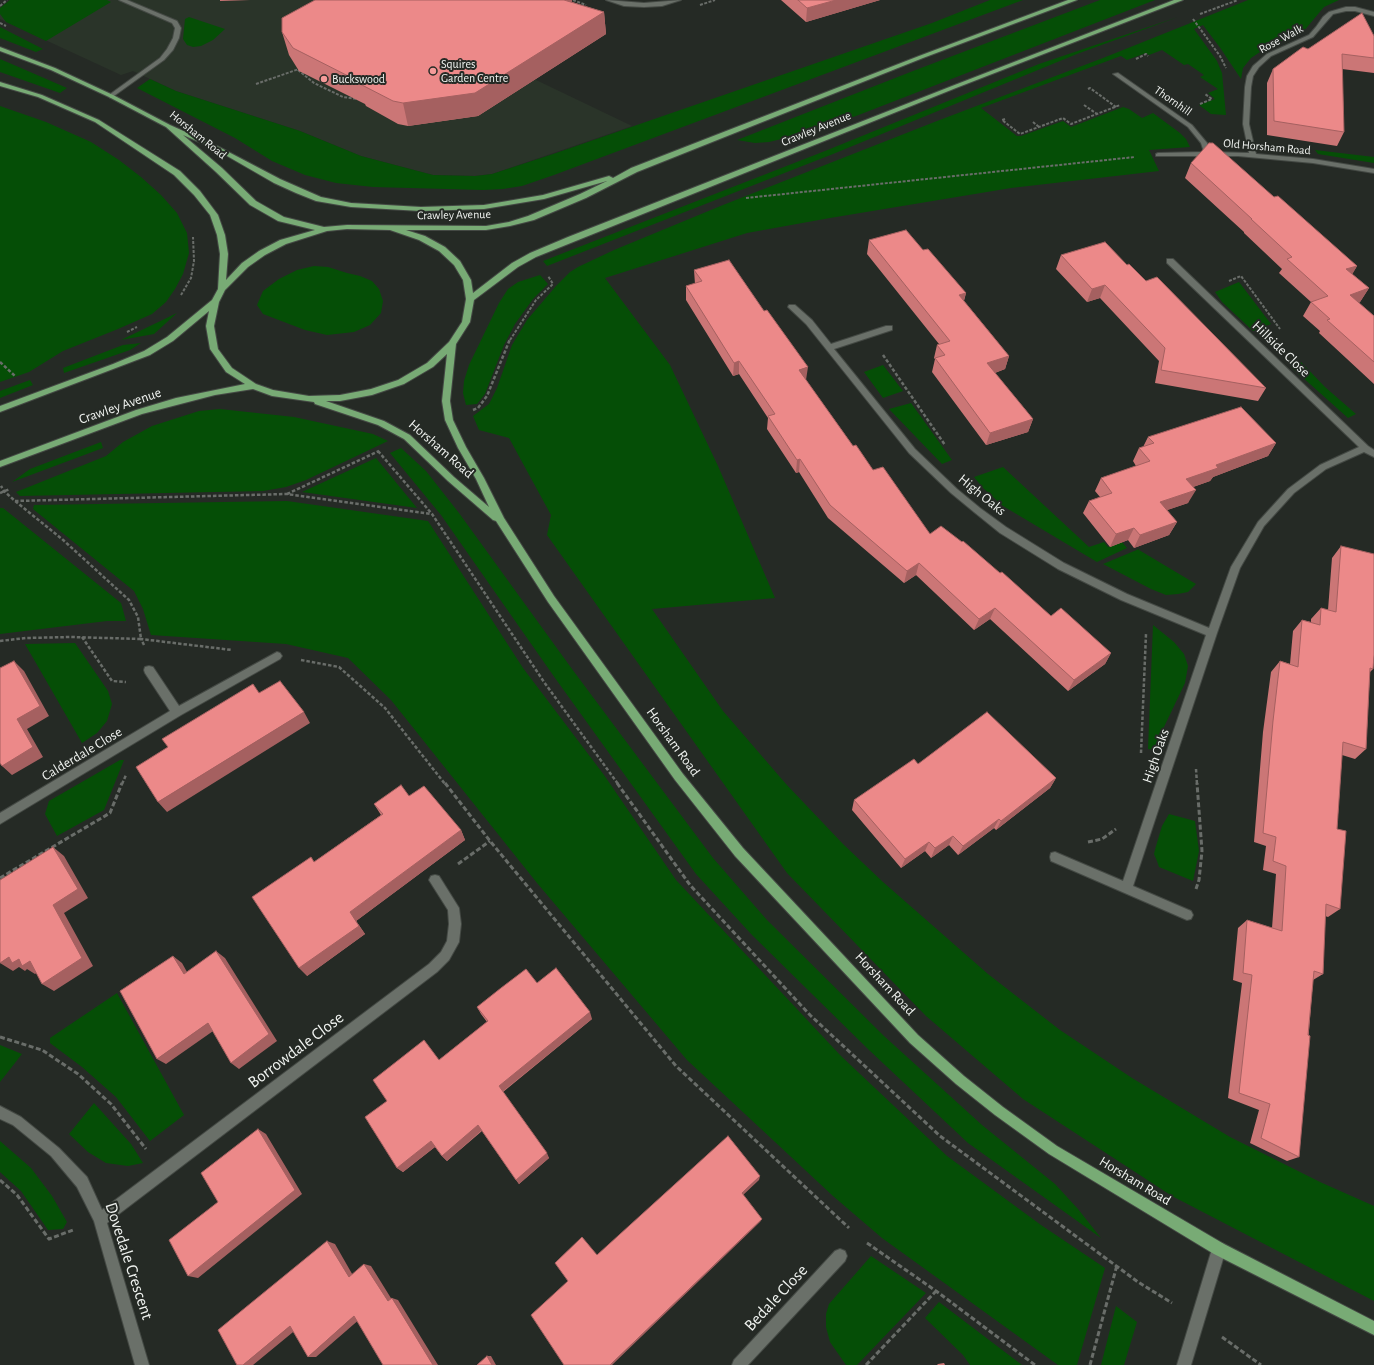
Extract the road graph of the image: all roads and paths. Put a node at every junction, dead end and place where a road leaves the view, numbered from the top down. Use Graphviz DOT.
graph roads {
  1 [pos="7,0"];
  2 [pos="122,0"];
  3 [pos="609,0"];
  4 [pos="678,0"];
  5 [pos="1074,0"];
  6 [pos="1180,0"];
  7 [pos="0,6"];
  8 [pos="1374,14"];
  9 [pos="0,49"];
  10 [pos="304,66"];
  11 [pos="298,70"];
  12 [pos="1116,74"];
  13 [pos="0,84"];
  14 [pos="256,84"];
  15 [pos="1088,89"];
  16 [pos="1146,95"];
  17 [pos="111,96"];
  18 [pos="359,99"];
  19 [pos="1084,105"];
  20 [pos="1116,106"];
  21 [pos="1097,114"];
  22 [pos="1005,119"];
  23 [pos="1033,122"];
  24 [pos="168,126"];
  25 [pos="1039,127"];
  26 [pos="1208,154"];
  27 [pos="1158,155"];
  28 [pos="1253,156"];
  29 [pos="634,170"];
  30 [pos="1374,171"];
  31 [pos="740,198"];
  32 [pos="391,228"];
  33 [pos="327,229"];
  34 [pos="192,233"];
  35 [pos="1170,261"];
  36 [pos="545,271"];
  37 [pos="222,289"];
  38 [pos="178,299"];
  39 [pos="470,299"];
  40 [pos="215,302"];
  41 [pos="792,307"];
  42 [pos="142,324"];
  43 [pos="888,328"];
  44 [pos="121,335"];
  45 [pos="452,344"];
  46 [pos="830,347"];
  47 [pos="0,362"];
  48 [pos="17,379"];
  49 [pos="253,386"];
  50 [pos="309,399"];
  51 [pos="478,408"];
  52 [pos="0,409"];
  53 [pos="1365,448"];
  54 [pos="382,449"];
  55 [pos="378,451"];
  56 [pos="1374,454"];
  57 [pos="0,464"];
  58 [pos="0,493"];
  59 [pos="287,494"];
  60 [pos="15,502"];
  61 [pos="432,514"];
  62 [pos="500,520"];
  63 [pos="1212,633"];
  64 [pos="82,637"];
  65 [pos="141,639"];
  66 [pos="0,641"];
  67 [pos="277,656"];
  68 [pos="149,670"];
  69 [pos="178,712"];
  70 [pos="121,747"];
  71 [pos="0,819"];
  72 [pos="490,842"];
  73 [pos="1054,857"];
  74 [pos="0,878"];
  75 [pos="434,880"];
  76 [pos="1126,889"];
  77 [pos="1187,916"];
  78 [pos="0,1037"];
  79 [pos="0,1112"];
  80 [pos="160,1174"];
  81 [pos="0,1180"];
  82 [pos="100,1220"];
  83 [pos="852,1231"];
  84 [pos="864,1241"];
  85 [pos="1219,1249"];
  86 [pos="840,1256"];
  87 [pos="1117,1265"];
  88 [pos="936,1291"];
  89 [pos="1198,1320"];
  90 [pos="1374,1328"];
  91 [pos="142,1365"];
  92 [pos="739,1365"];
  93 [pos="866,1365"];
  94 [pos="1034,1365"];
  95 [pos="1090,1365"];
  96 [pos="1184,1365"];
  97 [pos="1261,1365"];
  1 -- 7 [label="path"];
  2 -- 17 [label="street"];
  3 -- 4 [label="street"];
  5 -- 29 [label="main road, Crawley Avenue"];
  6 -- 39 [label="main road, Crawley Avenue"];
  8 -- 28 [label="street, Rose Walk"];
  9 -- 17 [label="main road, Horsham Road"];
  10 -- 11 [label="path"];
  11 -- 14 [label="path"];
  11 -- 18 [label="path"];
  12 -- 16 [label="street, Thornhill"];
  13 -- 37 [label="main road"];
  15 -- 20 [label="path"];
  16 -- 20 [label="path"];
  16 -- 26 [label="street, Thornhill"];
  17 -- 24 [label="main road, Horsham Road"];
  19 -- 21 [label="path"];
  20 -- 21 [label="path"];
  21 -- 25 [label="path"];
  22 -- 25 [label="path"];
  23 -- 25 [label="path"];
  24 -- 29 [label="main road"];
  24 -- 33 [label="main road, Horsham Road"];
  26 -- 27 [label="street, Old Horsham Road"];
  26 -- 28 [label="street, Old Horsham Road"];
  27 -- 31 [label="path"];
  28 -- 30 [label="street, Old Horsham Road"];
  29 -- 32 [label="main road, Crawley Avenue"];
  32 -- 33 [label="main road, Crawley Avenue"];
  32 -- 39 [label="main road"];
  33 -- 37 [label="main road"];
  34 -- 38 [label="path"];
  35 -- 53 [label="street, Hillside Close"];
  36 -- 51 [label="path"];
  37 -- 40 [label="main road"];
  39 -- 45 [label="main road"];
  40 -- 49 [label="main road"];
  40 -- 52 [label="main road"];
  41 -- 46 [label="street, High Oaks"];
  42 -- 44 [label="path"];
  43 -- 46 [label="street"];
  45 -- 50 [label="main road"];
  45 -- 62 [label="main road, Horsham Road"];
  46 -- 63 [label="street, High Oaks"];
  47 -- 48 [label="path"];
  49 -- 50 [label="main road"];
  49 -- 57 [label="main road, Crawley Avenue"];
  50 -- 62 [label="main road, Horsham Road"];
  53 -- 56 [label="street, Hillside Close"];
  53 -- 63 [label="street, High Oaks"];
  54 -- 55 [label="path"];
  55 -- 59 [label="path"];
  55 -- 61 [label="path"];
  58 -- 60 [label="path"];
  59 -- 60 [label="path"];
  59 -- 61 [label="path"];
  60 -- 65 [label="path"];
  61 -- 87 [label="path"];
  62 -- 85 [label="main road, Horsham Road"];
  63 -- 76 [label="street, High Oaks"];
  64 -- 65 [label="path"];
  64 -- 66 [label="path"];
  64 -- 68 [label="path"];
  65 -- 67 [label="path"];
  65 -- 68 [label="path"];
  67 -- 69 [label="street, Calderdale Close"];
  67 -- 72 [label="path"];
  68 -- 69 [label="street"];
  69 -- 70 [label="street, Calderdale Close"];
  70 -- 71 [label="street, Calderdale Close"];
  70 -- 74 [label="path"];
  72 -- 75 [label="path"];
  72 -- 83 [label="path"];
  73 -- 76 [label="street"];
  75 -- 80 [label="street, Borrowdale Close"];
  76 -- 77 [label="street"];
  78 -- 80 [label="path"];
  79 -- 82 [label="street, Dovedale Crescent"];
  80 -- 82 [label="street, Borrowdale Close"];
  81 -- 82 [label="path"];
  82 -- 91 [label="street, Dovedale Crescent"];
  84 -- 88 [label="path"];
  85 -- 89 [label="street"];
  85 -- 90 [label="main road, Horsham Road"];
  86 -- 92 [label="street, Bedale Close"];
  87 -- 89 [label="path"];
  87 -- 95 [label="path"];
  88 -- 93 [label="path"];
  88 -- 94 [label="path"];
  89 -- 96 [label="street"];
  89 -- 97 [label="path"];
}
